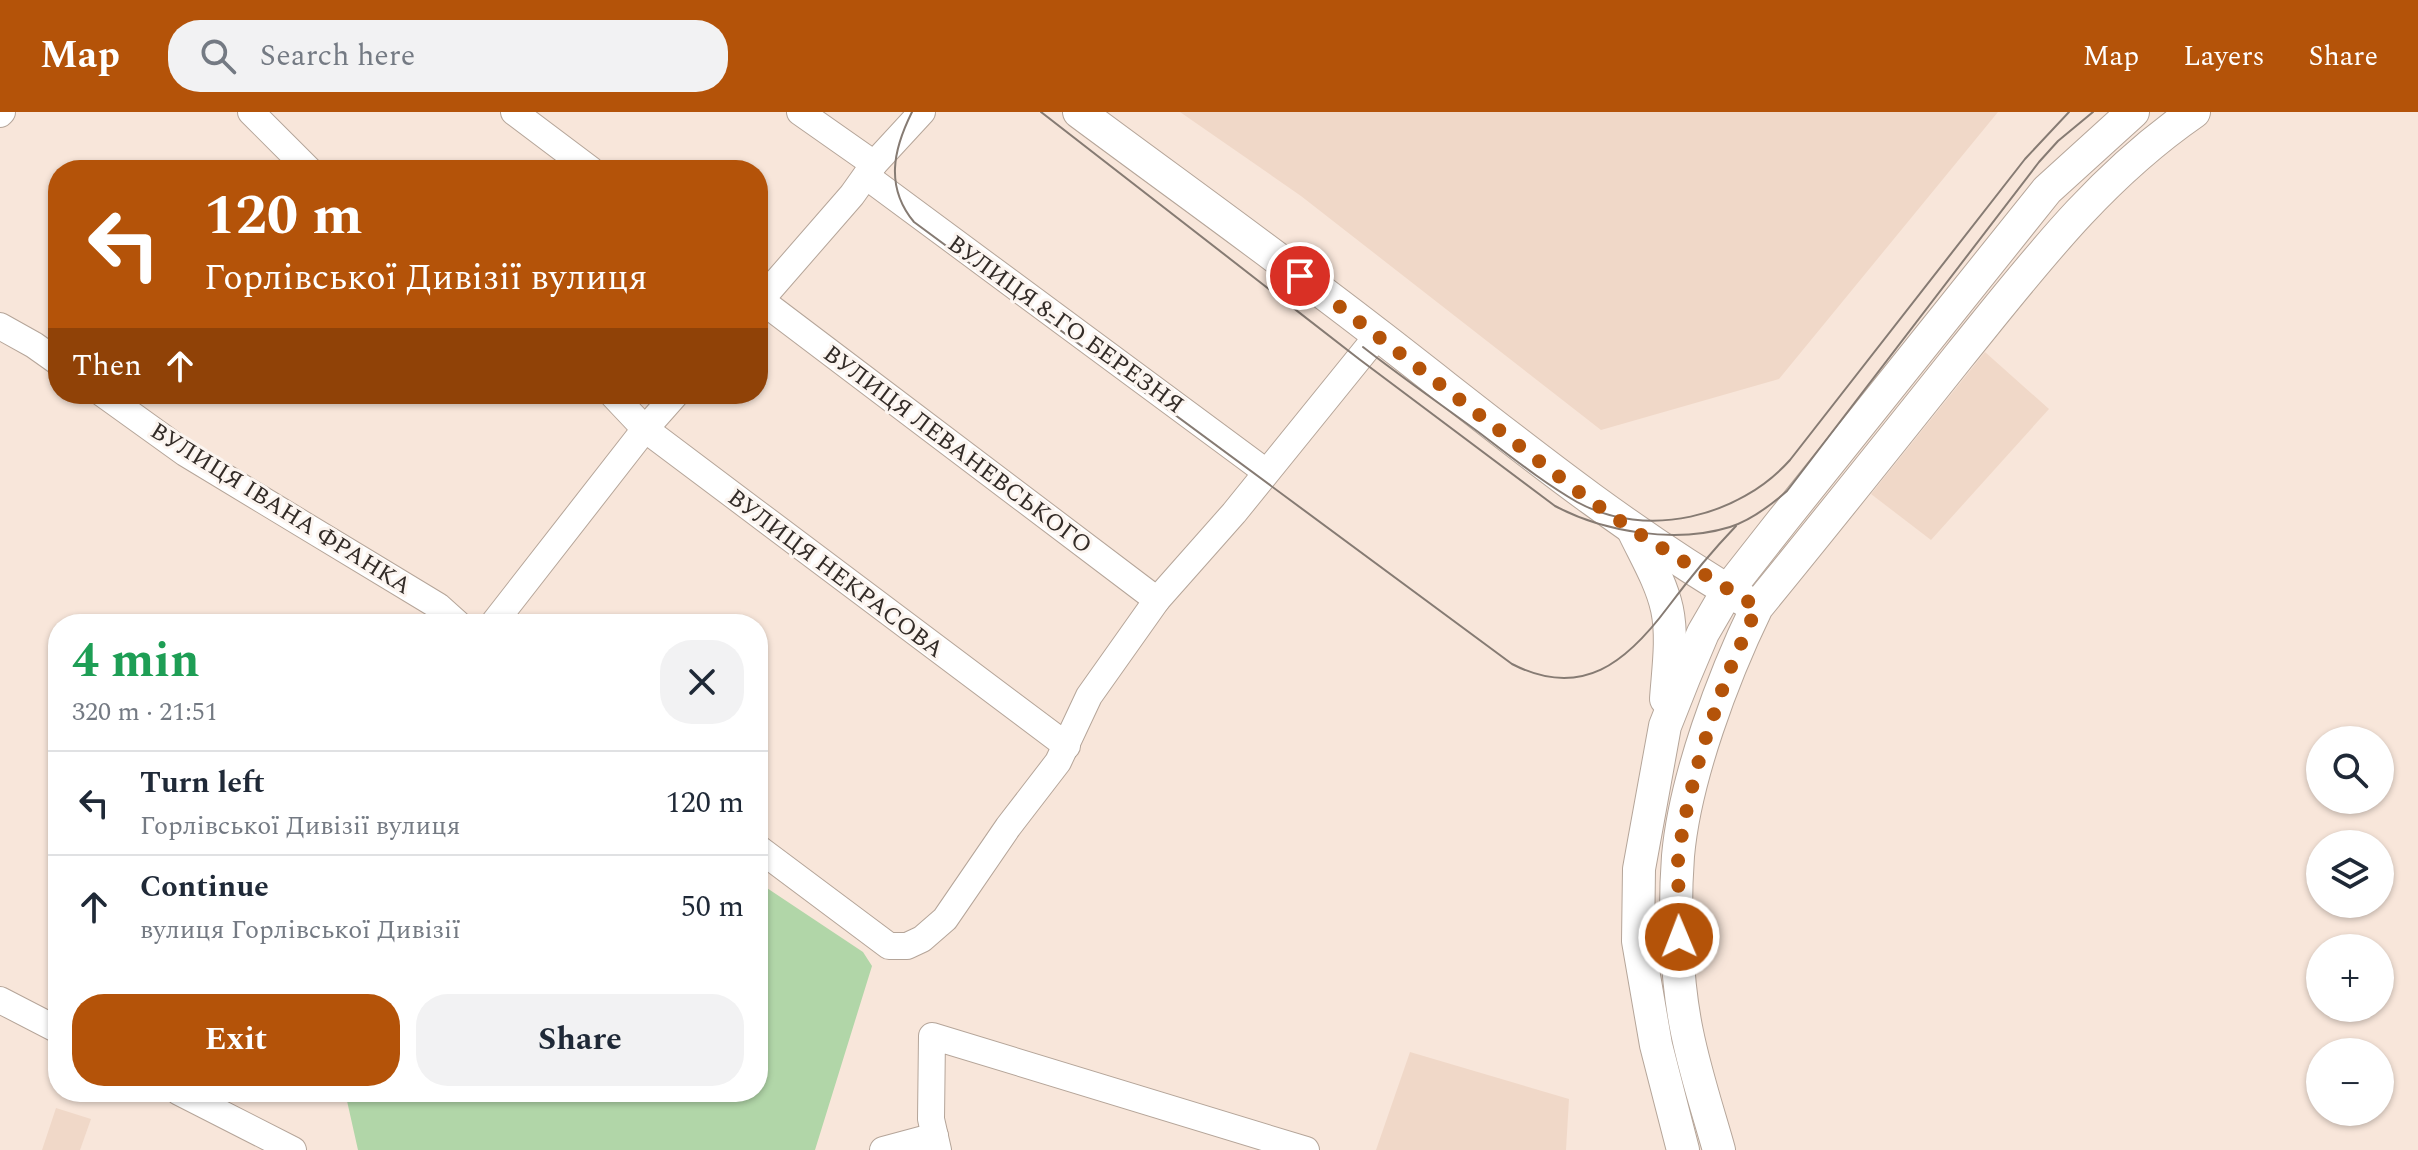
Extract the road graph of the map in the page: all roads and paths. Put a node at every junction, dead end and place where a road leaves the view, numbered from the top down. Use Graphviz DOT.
graph roads {
  1 [pos="251,112"];
  2 [pos="514,112"];
  3 [pos="800,112"];
  4 [pos="922,112"];
  5 [pos="1079,112"];
  6 [pos="2133,112"];
  7 [pos="2194,112"];
  8 [pos="299,160"];
  9 [pos="578,160"];
  10 [pos="870,170"];
  11 [pos="768,289"];
  12 [pos="768,307"];
  13 [pos="0,326"];
  14 [pos="1378,335"];
  15 [pos="48,355"];
  16 [pos="117,404"];
  17 [pos="621,404"];
  18 [pos="667,404"];
  19 [pos="645,429"];
  20 [pos="1266,472"];
  21 [pos="1633,530"];
  22 [pos="1728,590"];
  23 [pos="1157,600"];
  24 [pos="1757,607"];
  25 [pos="447,614"];
  26 [pos="501,614"];
  27 [pos="1665,726"];
  28 [pos="1067,746"];
  29 [pos="768,855"];
  30 [pos="0,1000"];
  31 [pos="48,1025"];
  32 [pos="199,1102"];
  33 [pos="936,1143"];
  34 [pos="293,1150"];
  35 [pos="883,1150"];
  36 [pos="1306,1150"];
  37 [pos="1683,1150"];
  38 [pos="1719,1150"];
  1 -- 8 [label="street"];
  2 -- 9 [label="street"];
  3 -- 10 [label="street, ВУЛИЦЯ 8-ГО БЕРЕЗНЯ"];
  4 -- 10 [label="street"];
  5 -- 14 [label="main road"];
  6 -- 22 [label="main road"];
  7 -- 24 [label="main road"];
  10 -- 11 [label="street"];
  10 -- 20 [label="street, ВУЛИЦЯ 8-ГО БЕРЕЗНЯ"];
  12 -- 23 [label="street, ВУЛИЦЯ ЛЕВАНЕВСЬКОГО"];
  13 -- 15 [label="street"];
  14 -- 20 [label="street"];
  14 -- 21 [label="main road"];
  16 -- 25 [label="street, ВУЛИЦЯ ІВАНА ФРАНКА"];
  17 -- 19 [label="street, ВУЛИЦЯ НЕКРАСОВА"];
  18 -- 19 [label="street"];
  19 -- 26 [label="street"];
  19 -- 28 [label="street, ВУЛИЦЯ НЕКРАСОВА"];
  20 -- 23 [label="street"];
  21 -- 22 [label="main road"];
  21 -- 27 [label="main road"];
  22 -- 24 [label="main road"];
  22 -- 27 [label="main road"];
  23 -- 28 [label="street"];
  24 -- 38 [label="main road"];
  27 -- 37 [label="main road"];
  28 -- 29 [label="street"];
  30 -- 31 [label="street"];
  32 -- 34 [label="street"];
  33 -- 35 [label="street"];
  33 -- 36 [label="street"];
}
